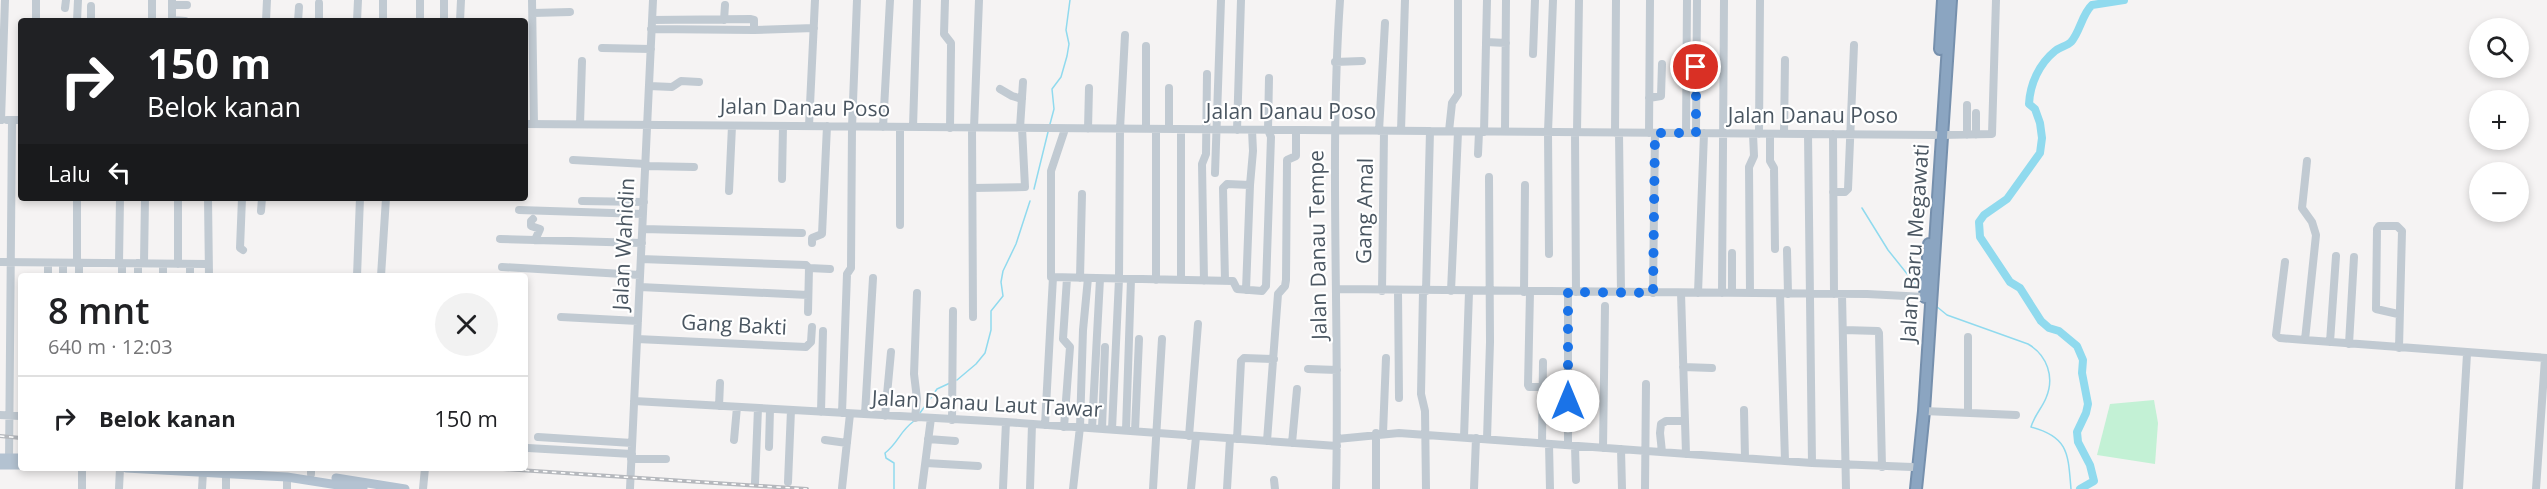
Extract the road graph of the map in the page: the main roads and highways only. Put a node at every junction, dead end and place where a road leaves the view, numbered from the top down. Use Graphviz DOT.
graph roads {
  1 [pos="1943,0"];
  2 [pos="1951,0"];
  3 [pos="1938,135"];
  4 [pos="1928,291"];
  5 [pos="205,471"];
  6 [pos="229,471"];
  7 [pos="315,478"];
  8 [pos="363,489"];
  9 [pos="405,489"];
  10 [pos="1910,489"];
  11 [pos="1916,489"];
  1 -- 3 [label="highway, Jalan Baru Megawati"];
  2 -- 3 [label="highway, Jalan Baru Megawati"];
  3 -- 4 [label="highway, Jalan Baru Megawati"];
  4 -- 10 [label="highway, Jalan Baru Megawati"];
  4 -- 11 [label="highway, Jalan Baru Megawati"];
  5 -- 6 [label="main road"];
  6 -- 7 [label="main road"];
  6 -- 7 [label="main road"];
  7 -- 8 [label="main road"];
  7 -- 9 [label="main road"];
}
